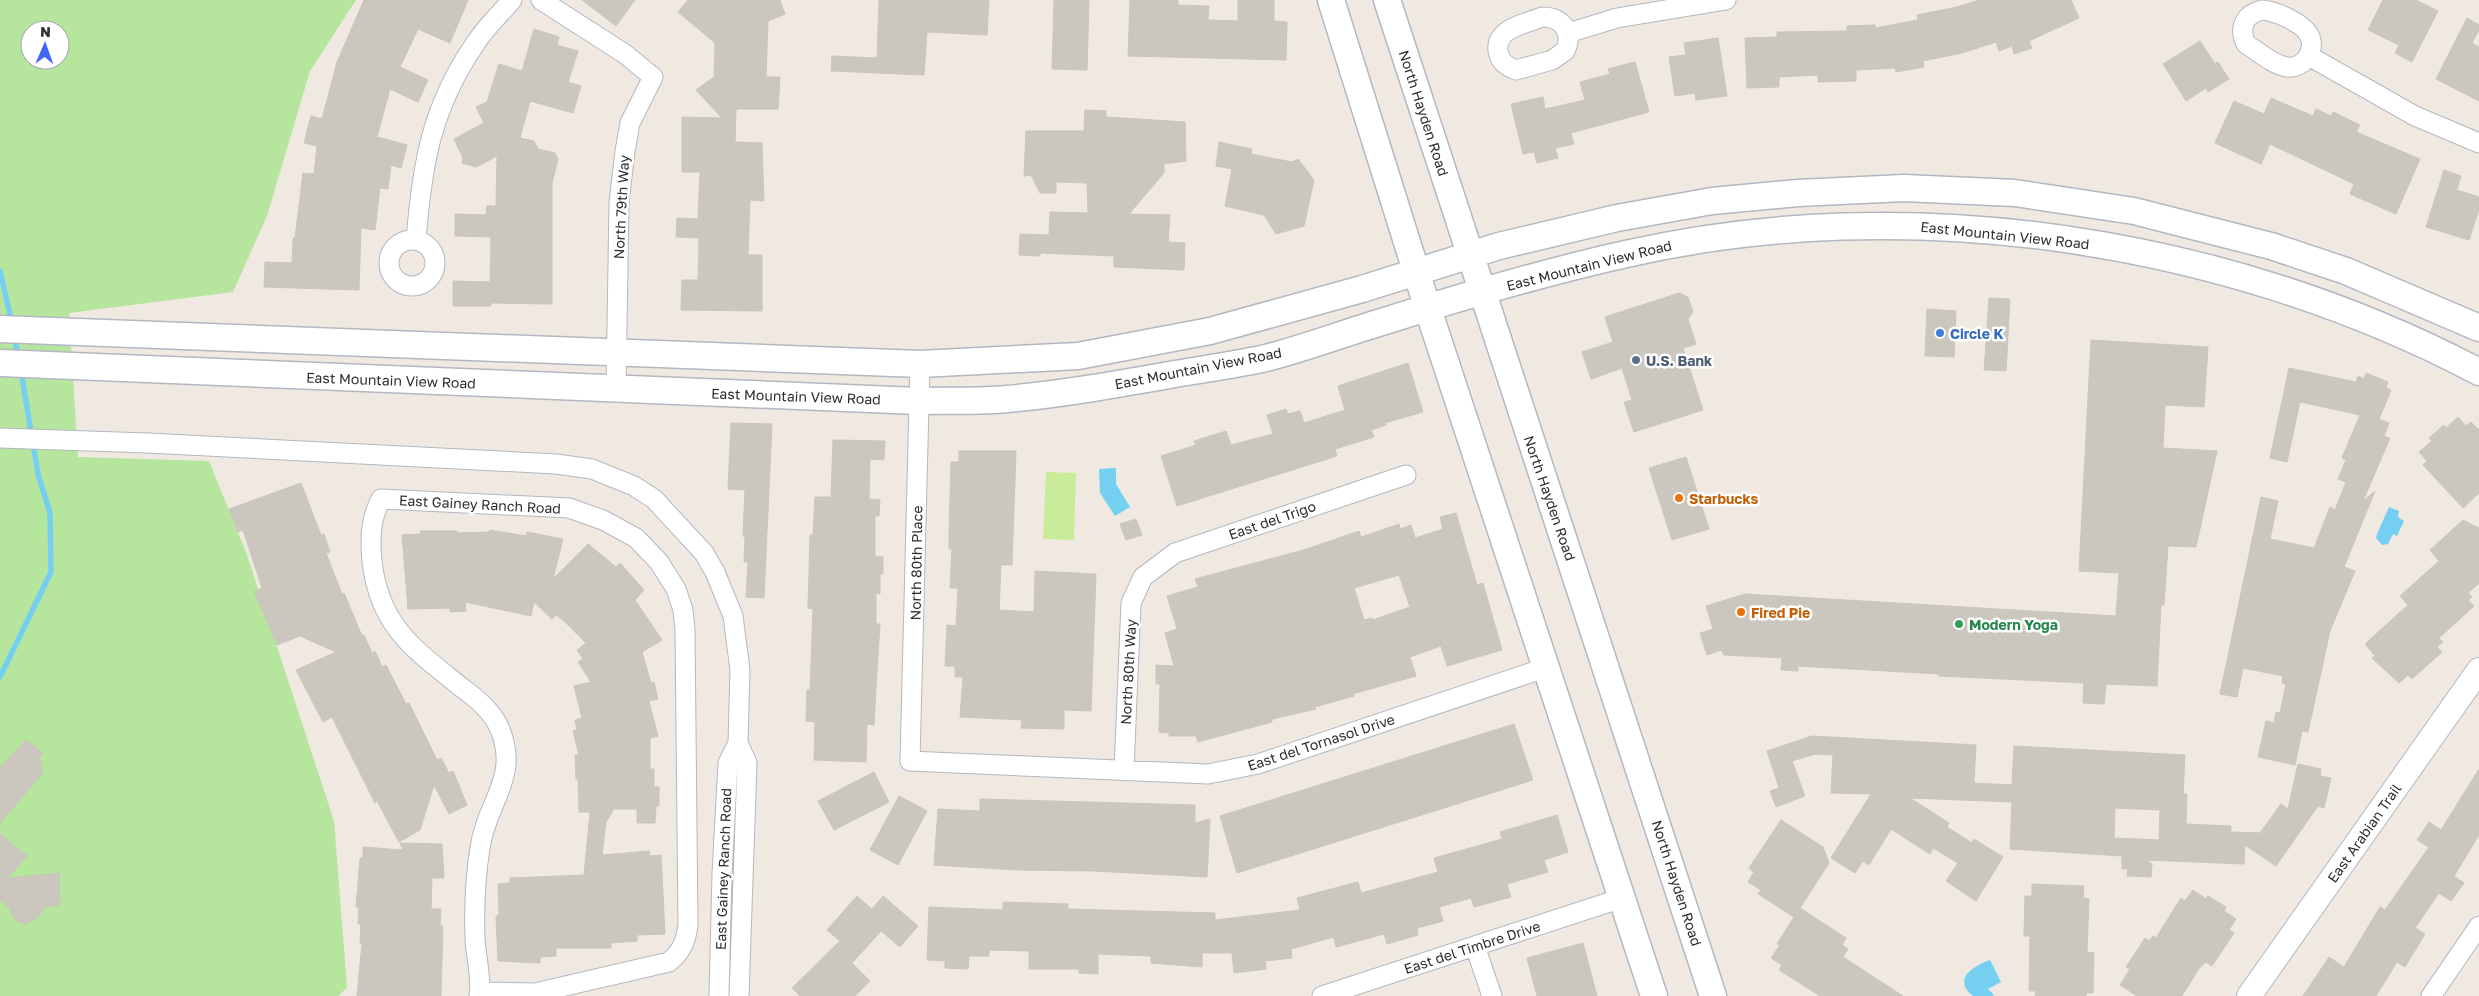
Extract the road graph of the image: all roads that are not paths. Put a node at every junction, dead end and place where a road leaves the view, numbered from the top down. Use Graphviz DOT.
graph roads {
  1 [pos="512,0"];
  2 [pos="540,0"];
  3 [pos="1330,0"];
  4 [pos="1387,0"];
  5 [pos="1726,0"];
  6 [pos="1568,33"];
  7 [pos="2309,56"];
  8 [pos="2479,143"];
  9 [pos="416,240"];
  10 [pos="1470,254"];
  11 [pos="1416,272"];
  12 [pos="1484,292"];
  13 [pos="1428,309"];
  14 [pos="2479,328"];
  15 [pos="0,329"];
  16 [pos="616,353"];
  17 [pos="0,363"];
  18 [pos="920,364"];
  19 [pos="2479,372"];
  20 [pos="616,390"];
  21 [pos="918,401"];
  22 [pos="0,438"];
  23 [pos="1406,474"];
  24 [pos="1143,577"];
  25 [pos="1545,668"];
  26 [pos="2479,670"];
  27 [pos="738,743"];
  28 [pos="910,761"];
  29 [pos="1124,770"];
  30 [pos="1622,898"];
  31 [pos="2479,926"];
  32 [pos="1475,946"];
  33 [pos="480,994"];
  34 [pos="2251,995"];
  35 [pos="718,996"];
  36 [pos="739,996"];
  37 [pos="1322,996"];
  38 [pos="1492,996"];
  39 [pos="1654,996"];
  40 [pos="1713,996"];
  41 [pos="2431,996"];
  1 -- 9 [label="street"];
  2 -- 16 [label="street, North 79th Way"];
  3 -- 11 [label="main road"];
  4 -- 10 [label="main road, North Hayden Road"];
  5 -- 6 [label="street"];
  7 -- 8 [label="street"];
  10 -- 11 [label="main road"];
  10 -- 12 [label="main road, North Hayden Road"];
  10 -- 14 [label="main road"];
  11 -- 13 [label="main road"];
  11 -- 18 [label="main road"];
  12 -- 13 [label="main road, East Mountain View Road"];
  12 -- 19 [label="main road, East Mountain View Road"];
  12 -- 40 [label="main road, North Hayden Road"];
  13 -- 21 [label="main road, East Mountain View Road"];
  13 -- 25 [label="main road"];
  15 -- 16 [label="main road"];
  16 -- 18 [label="main road"];
  16 -- 20 [label="street, North 79th Way"];
  17 -- 20 [label="main road, East Mountain View Road"];
  18 -- 21 [label="street, North 80th Place"];
  20 -- 21 [label="main road, East Mountain View Road"];
  21 -- 28 [label="street, North 80th Place"];
  22 -- 27 [label="street, East Gainey Ranch Road"];
  23 -- 24 [label="street, East del Trigo"];
  24 -- 29 [label="street, North 80th Way"];
  25 -- 29 [label="street, East del Tornasol Drive"];
  25 -- 30 [label="main road"];
  26 -- 34 [label="street, East Arabian Trail"];
  27 -- 35 [label="street, East Gainey Ranch Road"];
  27 -- 36 [label="street, East Gainey Ranch Road"];
  28 -- 29 [label="street, East del Tornasol Drive"];
  30 -- 32 [label="street, East del Timbre Drive"];
  30 -- 39 [label="main road"];
  31 -- 41 [label="street"];
  32 -- 37 [label="street, East del Timbre Drive"];
  32 -- 38 [label="street"];
  33 -- 33 [label="street, East Gainey Ranch Road"];
}
